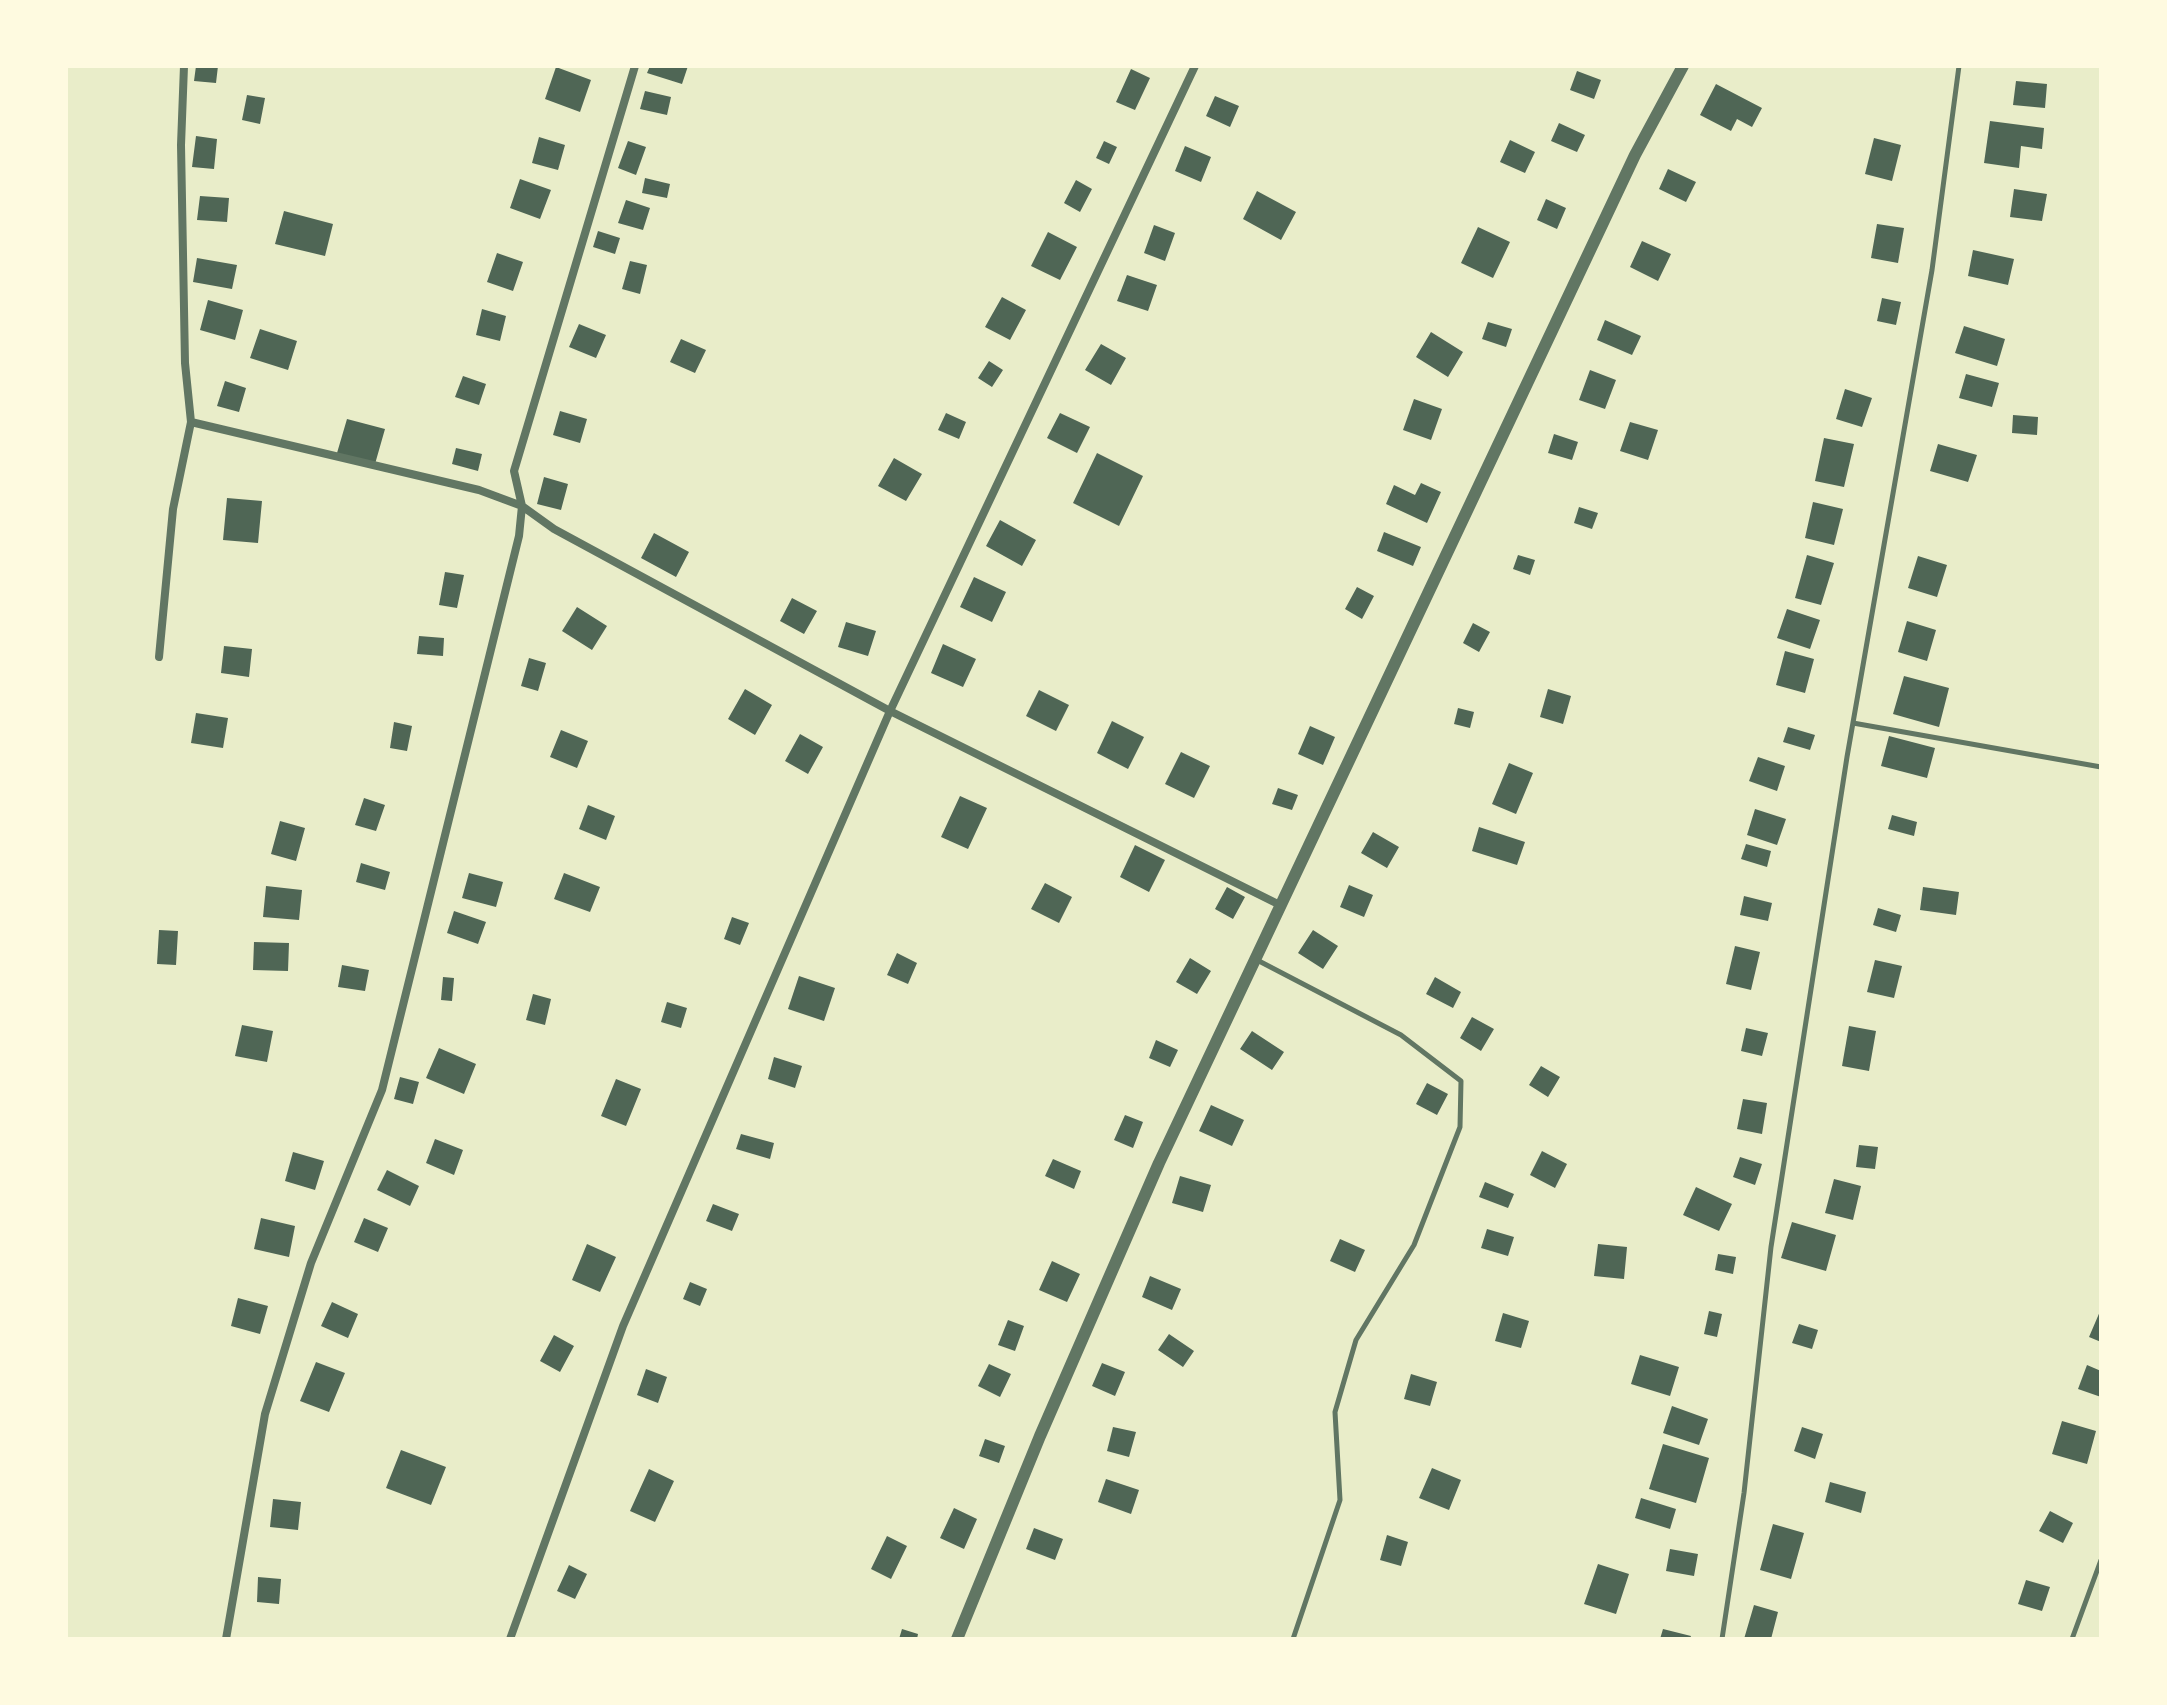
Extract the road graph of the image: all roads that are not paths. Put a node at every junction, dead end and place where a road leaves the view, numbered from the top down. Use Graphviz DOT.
graph roads {
  1 [pos="184,66"];
  2 [pos="635,66"];
  3 [pos="1195,66"];
  4 [pos="1683,66"];
  5 [pos="1959,66"];
  6 [pos="191,422"];
  7 [pos="522,506"];
  8 [pos="159,657"];
  9 [pos="890,711"];
  10 [pos="1853,723"];
  11 [pos="2101,767"];
  12 [pos="1282,906"];
  13 [pos="1255,959"];
  14 [pos="2101,1560"];
  15 [pos="226,1639"];
  16 [pos="510,1639"];
  17 [pos="957,1639"];
  18 [pos="1293,1639"];
  19 [pos="1722,1639"];
  20 [pos="2072,1639"];
  1 -- 6 [label="street"];
  2 -- 7 [label="street"];
  3 -- 9 [label="street"];
  4 -- 12 [label="street"];
  5 -- 10 [label="lane"];
  6 -- 7 [label="street"];
  6 -- 8 [label="street"];
  7 -- 9 [label="street"];
  7 -- 15 [label="street"];
  9 -- 12 [label="street"];
  9 -- 16 [label="street"];
  10 -- 11 [label="lane"];
  10 -- 19 [label="lane"];
  12 -- 13 [label="street"];
  13 -- 17 [label="street"];
  13 -- 18 [label="lane"];
  14 -- 20 [label="lane"];
}
